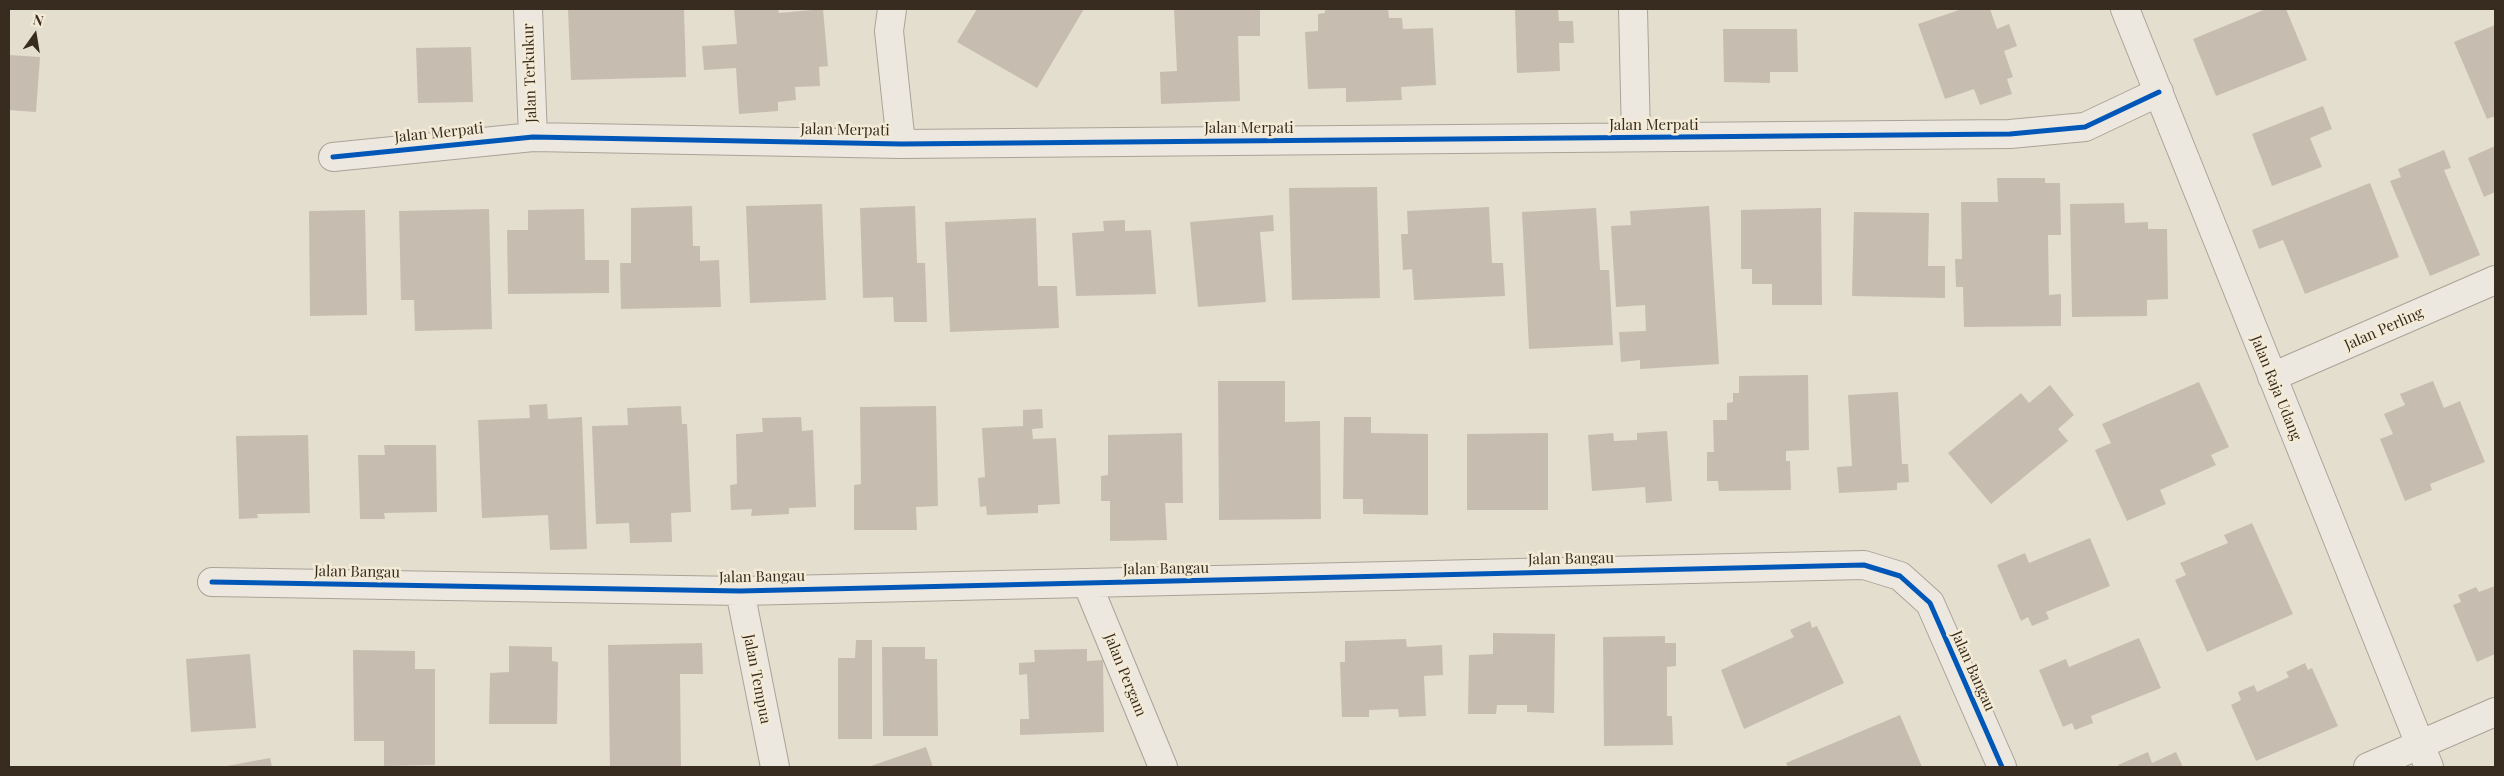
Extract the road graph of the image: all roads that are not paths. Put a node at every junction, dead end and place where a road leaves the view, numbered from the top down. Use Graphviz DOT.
graph roads {
  1 [pos="528,9"];
  2 [pos="892,9"];
  3 [pos="1633,9"];
  4 [pos="2125,9"];
  5 [pos="2159,92"];
  6 [pos="532,137"];
  7 [pos="1636,137"];
  8 [pos="901,144"];
  9 [pos="333,157"];
  10 [pos="2495,280"];
  11 [pos="2272,377"];
  12 [pos="212,582"];
  13 [pos="1088,583"];
  14 [pos="740,591"];
  15 [pos="2495,712"];
  16 [pos="2424,755"];
  17 [pos="775,767"];
  18 [pos="1163,767"];
  19 [pos="2002,767"];
  20 [pos="2368,767"];
  1 -- 6 [label="street, Jalan Terkukur"];
  2 -- 8 [label="street"];
  3 -- 7 [label="street"];
  4 -- 5 [label="street, Jalan Raja Udang"];
  5 -- 7 [label="street, Jalan Merpati"];
  5 -- 11 [label="street, Jalan Raja Udang"];
  6 -- 8 [label="street, Jalan Merpati"];
  6 -- 9 [label="street, Jalan Merpati"];
  7 -- 8 [label="street, Jalan Merpati"];
  10 -- 11 [label="street, Jalan Perling"];
  11 -- 16 [label="street, Jalan Raja Udang"];
  12 -- 14 [label="street, Jalan Bangau"];
  13 -- 14 [label="street, Jalan Bangau"];
  13 -- 18 [label="street, Jalan Pergam"];
  13 -- 19 [label="street, Jalan Bangau"];
  14 -- 17 [label="street, Jalan Tempua"];
  15 -- 16 [label="street"];
  16 -- 20 [label="street"];
}
